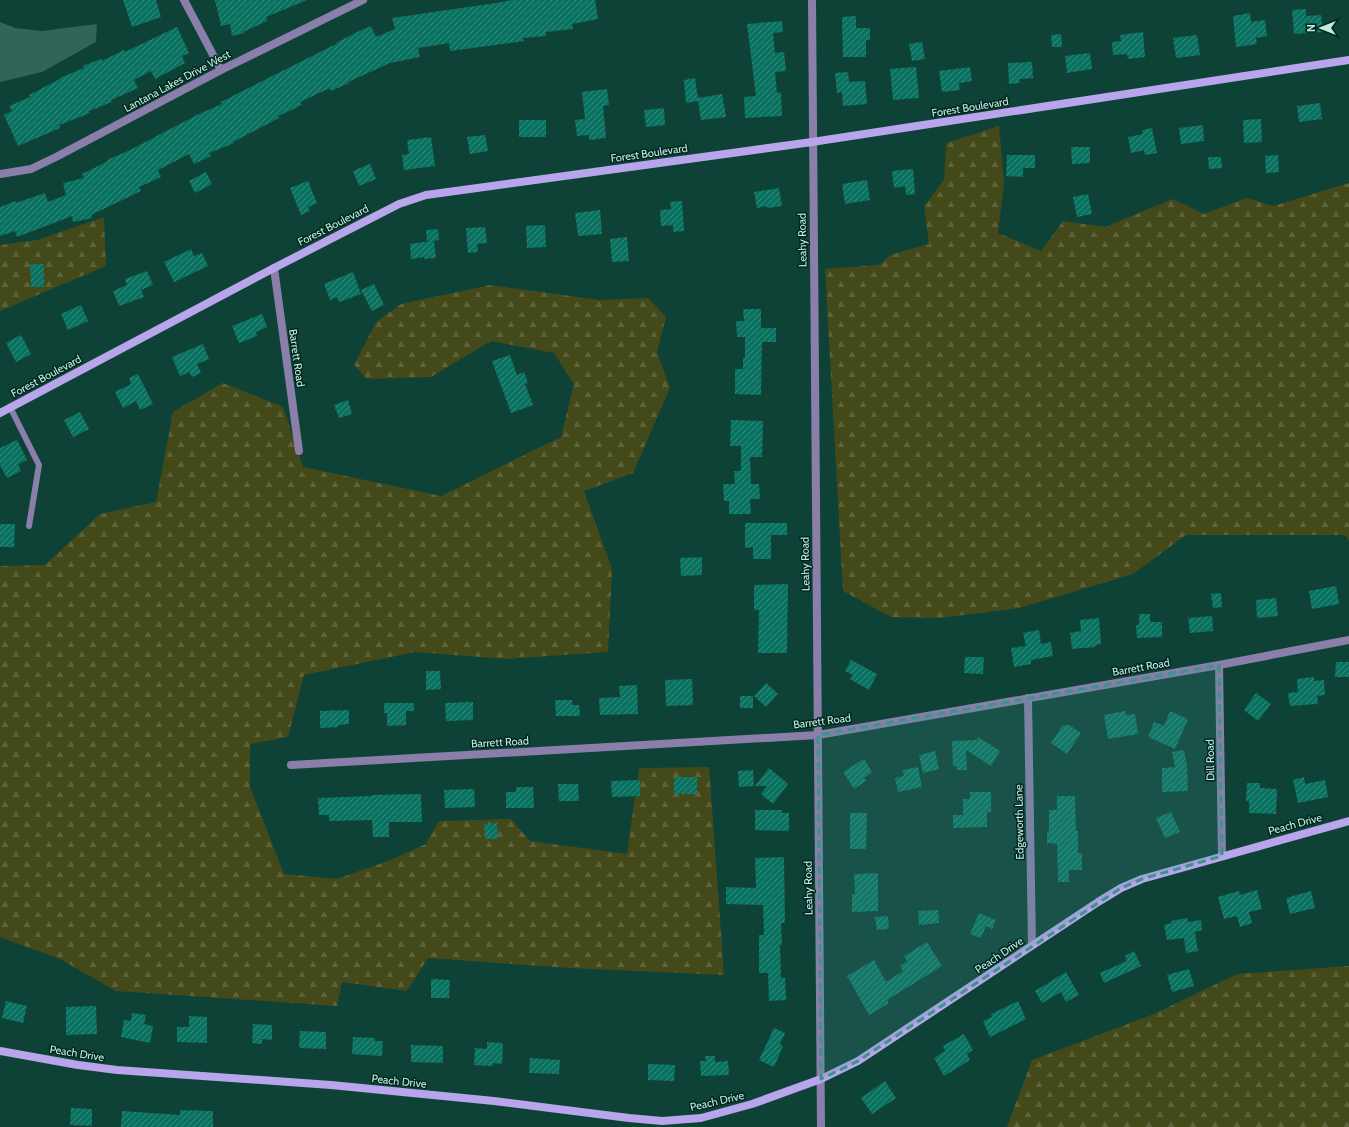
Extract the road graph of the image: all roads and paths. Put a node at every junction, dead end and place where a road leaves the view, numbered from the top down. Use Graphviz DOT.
graph roads {
  1 [pos="184,0"];
  2 [pos="363,0"];
  3 [pos="812,0"];
  4 [pos="1349,60"];
  5 [pos="222,70"];
  6 [pos="812,142"];
  7 [pos="0,174"];
  8 [pos="274,268"];
  9 [pos="10,407"];
  10 [pos="0,412"];
  11 [pos="299,451"];
  12 [pos="29,526"];
  13 [pos="1349,640"];
  14 [pos="1219,665"];
  15 [pos="1028,698"];
  16 [pos="818,734"];
  17 [pos="291,765"];
  18 [pos="1349,821"];
  19 [pos="1222,856"];
  20 [pos="1032,945"];
  21 [pos="0,1051"];
  22 [pos="821,1079"];
  23 [pos="821,1127"];
  1 -- 5 [label="street"];
  2 -- 5 [label="street, Lantana Lakes Drive West"];
  3 -- 6 [label="street, Leahy Road"];
  4 -- 6 [label="main road, Forest Boulevard"];
  5 -- 7 [label="street, Lantana Lakes Drive West"];
  6 -- 8 [label="main road, Forest Boulevard"];
  6 -- 16 [label="street, Leahy Road"];
  8 -- 9 [label="main road, Forest Boulevard"];
  8 -- 11 [label="street, Barrett Road"];
  9 -- 10 [label="main road, Forest Boulevard"];
  9 -- 12 [label="lane"];
  13 -- 14 [label="street, Barrett Road"];
  14 -- 15 [label="street, Barrett Road"];
  14 -- 19 [label="street, Dill Road"];
  15 -- 16 [label="street, Barrett Road"];
  15 -- 20 [label="street, Edgeworth Lane"];
  16 -- 17 [label="street, Barrett Road"];
  16 -- 22 [label="street, Leahy Road"];
  18 -- 19 [label="main road, Peach Drive"];
  19 -- 20 [label="main road, Peach Drive"];
  20 -- 22 [label="main road, Peach Drive"];
  21 -- 22 [label="main road, Peach Drive"];
  22 -- 23 [label="street, Leahy Road"];
}
